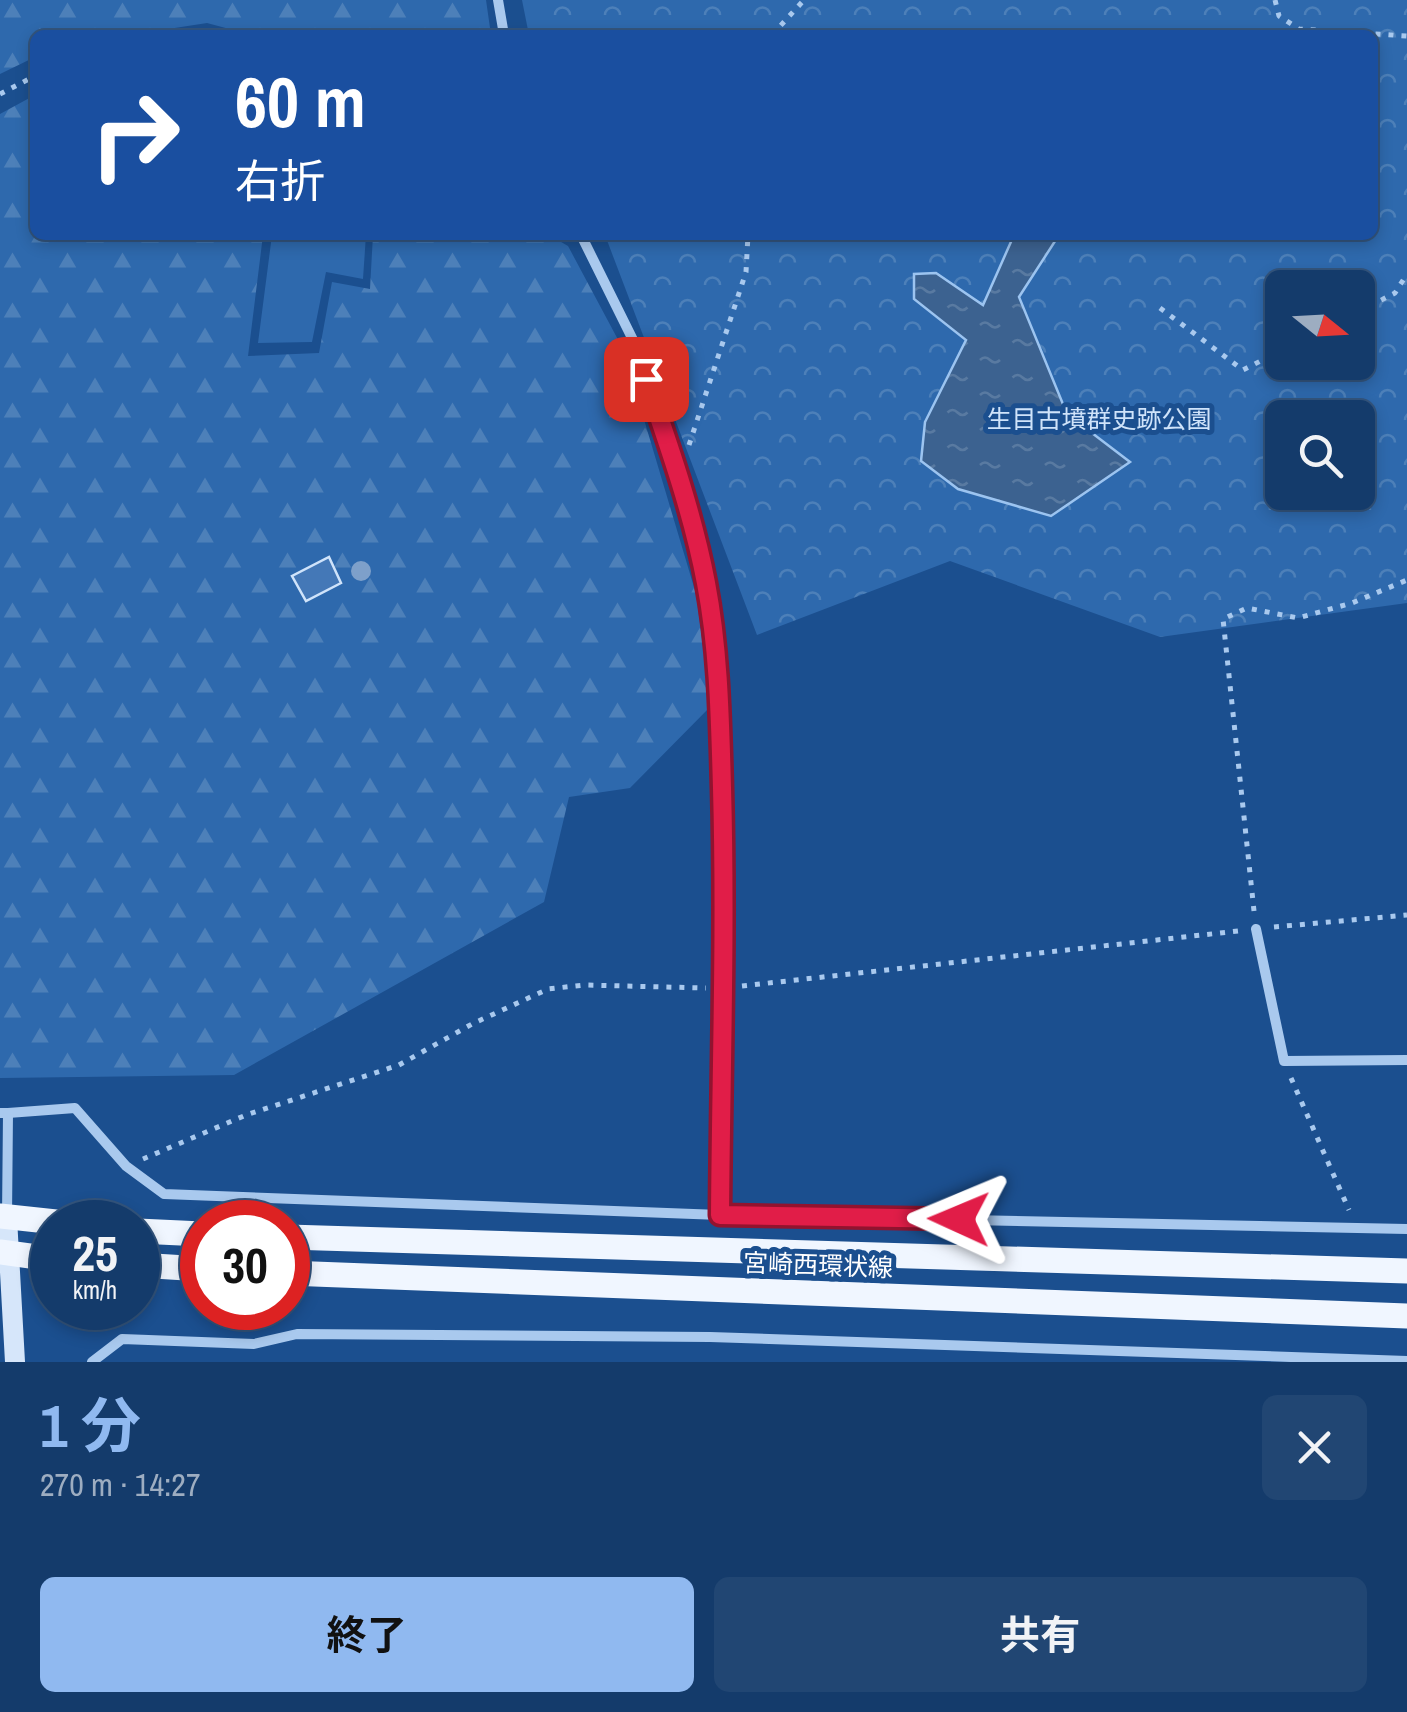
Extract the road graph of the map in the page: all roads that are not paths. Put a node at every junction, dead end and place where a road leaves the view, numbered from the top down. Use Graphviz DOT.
graph roads {
  1 [pos="498,0"];
  2 [pos="503,30"];
  3 [pos="583,240"];
  4 [pos="1256,929"];
  5 [pos="1407,1060"];
  6 [pos="4,1113"];
  7 [pos="720,1215"];
  8 [pos="3,1217"];
  9 [pos="30,1220"];
  10 [pos="1407,1229"];
  11 [pos="310,1238"];
  12 [pos="5,1253"];
  13 [pos="30,1256"];
  14 [pos="1407,1271"];
  15 [pos="310,1274"];
  16 [pos="1407,1316"];
  17 [pos="1407,1361"];
  18 [pos="15,1362"];
  19 [pos="92,1362"];
  1 -- 2 [label="street"];
  3 -- 7 [label="street"];
  4 -- 5 [label="street"];
  6 -- 7 [label="street"];
  6 -- 8 [label="street"];
  7 -- 10 [label="street"];
  8 -- 9 [label="main road"];
  8 -- 12 [label="street"];
  11 -- 14 [label="main road, 宮崎西環状線"];
  12 -- 13 [label="main road"];
  12 -- 18 [label="street"];
  15 -- 16 [label="main road, 宮崎西環状線"];
  17 -- 19 [label="street"];
}
